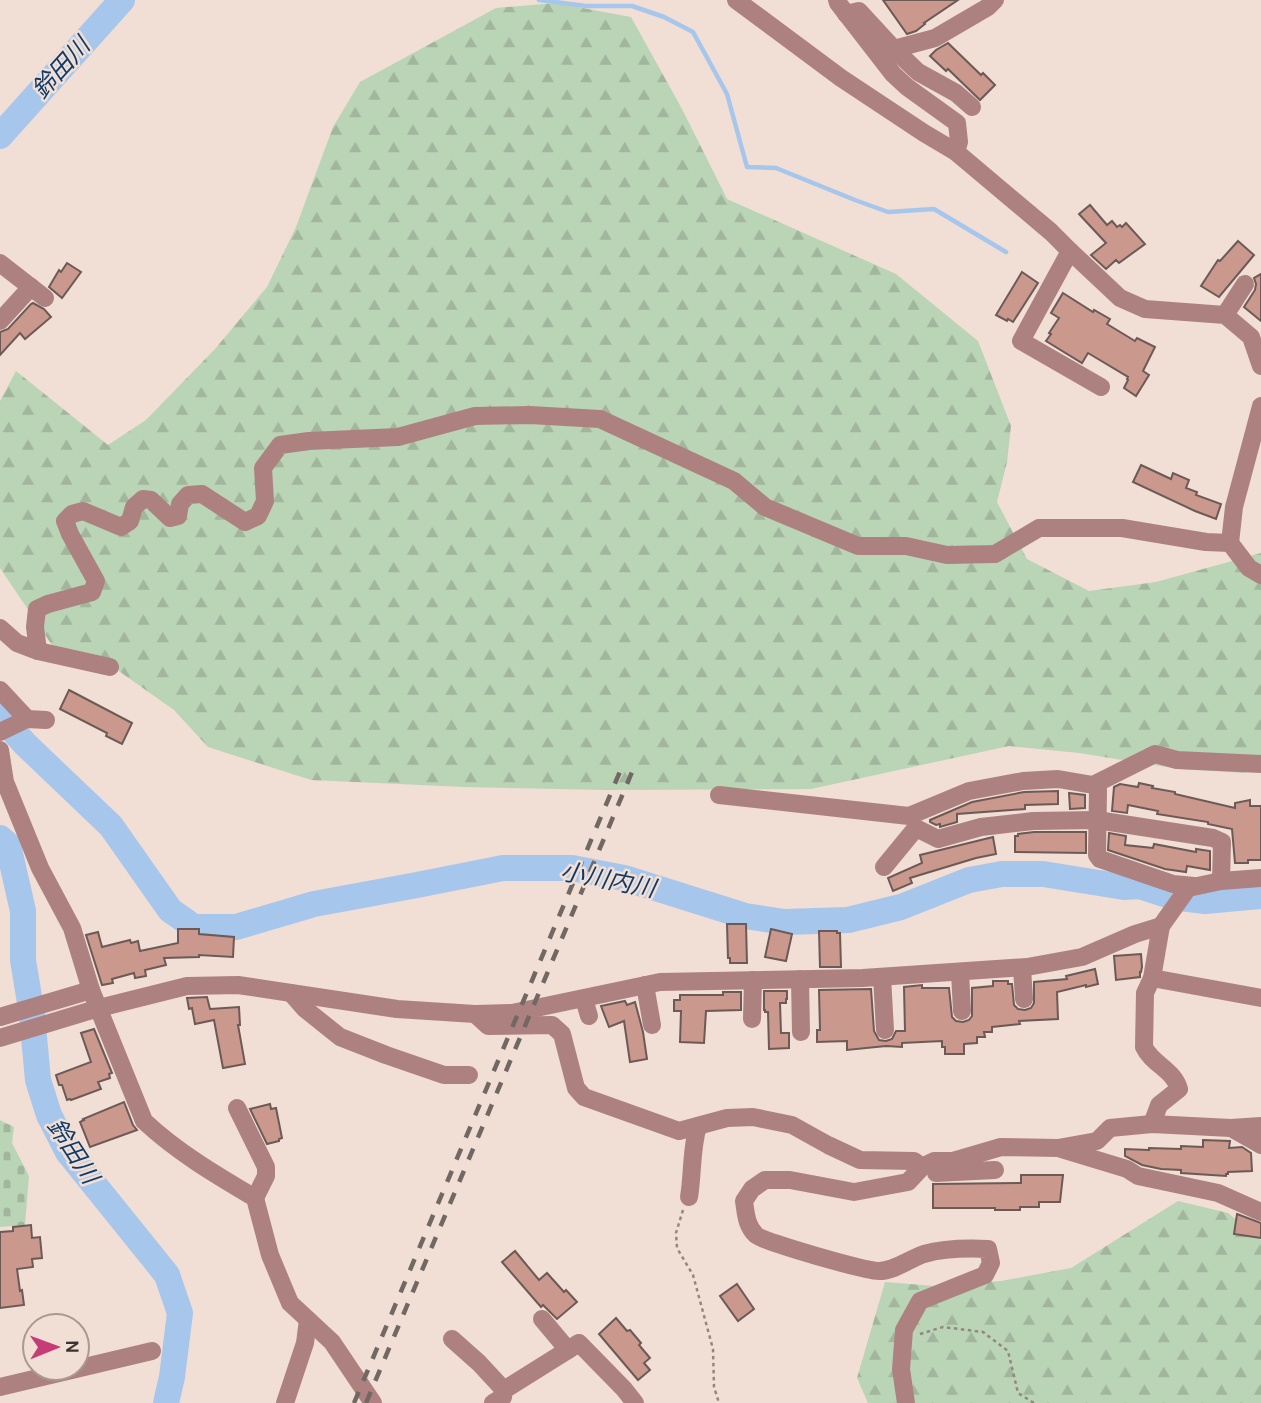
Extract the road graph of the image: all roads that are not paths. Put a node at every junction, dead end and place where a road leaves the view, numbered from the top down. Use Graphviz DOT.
graph roads {
  1 [pos="736,0"];
  2 [pos="995,0"];
  3 [pos="842,7"];
  4 [pos="894,49"];
  5 [pos="972,107"];
  6 [pos="956,152"];
  7 [pos="1070,251"];
  8 [pos="0,263"];
  9 [pos="1245,284"];
  10 [pos="1225,315"];
  11 [pos="0,321"];
  12 [pos="1261,366"];
  13 [pos="1101,387"];
  14 [pos="1261,406"];
  15 [pos="1230,542"];
  16 [pos="1261,575"];
  17 [pos="0,628"];
  18 [pos="38,651"];
  19 [pos="110,667"];
  20 [pos="0,690"];
  21 [pos="27,719"];
  22 [pos="46,720"];
  23 [pos="1,731"];
  24 [pos="0,750"];
  25 [pos="1261,764"];
  26 [pos="1093,785"];
  27 [pos="719,795"];
  28 [pos="1097,820"];
  29 [pos="912,822"];
  30 [pos="884,867"];
  31 [pos="1261,878"];
  32 [pos="1221,881"];
  33 [pos="1191,887"];
  34 [pos="1164,922"];
  35 [pos="1022,968"];
  36 [pos="960,972"];
  37 [pos="882,977"];
  38 [pos="1152,978"];
  39 [pos="800,979"];
  40 [pos="753,980"];
  41 [pos="645,985"];
  42 [pos="91,990"];
  43 [pos="291,993"];
  44 [pos="1261,998"];
  45 [pos="1024,999"];
  46 [pos="99,1008"];
  47 [pos="962,1011"];
  48 [pos="475,1014"];
  49 [pos="0,1017"];
  50 [pos="752,1019"];
  51 [pos="652,1025"];
  52 [pos="885,1030"];
  53 [pos="801,1032"];
  54 [pos="0,1038"];
  55 [pos="469,1075"];
  56 [pos="237,1108"];
  57 [pos="1152,1124"];
  58 [pos="698,1126"];
  59 [pos="1261,1126"];
  60 [pos="1231,1128"];
  61 [pos="1261,1145"];
  62 [pos="1058,1148"];
  63 [pos="918,1170"];
  64 [pos="995,1170"];
  65 [pos="688,1197"];
  66 [pos="255,1198"];
  67 [pos="1261,1212"];
  68 [pos="542,1319"];
  69 [pos="308,1320"];
  70 [pos="452,1339"];
  71 [pos="568,1350"];
  72 [pos="152,1351"];
  73 [pos="0,1387"];
  74 [pos="499,1396"];
  75 [pos="285,1403"];
  76 [pos="373,1403"];
  77 [pos="635,1403"];
  78 [pos="906,1403"];
  1 -- 6 [label="street"];
  2 -- 4 [label="street"];
  3 -- 4 [label="street"];
  3 -- 6 [label="street"];
  4 -- 5 [label="street"];
  6 -- 7 [label="street"];
  7 -- 10 [label="street"];
  7 -- 13 [label="street"];
  8 -- 11 [label="street"];
  9 -- 10 [label="street"];
  10 -- 12 [label="street"];
  14 -- 15 [label="street"];
  15 -- 16 [label="street"];
  15 -- 18 [label="street"];
  17 -- 18 [label="street"];
  18 -- 19 [label="street"];
  20 -- 21 [label="street"];
  21 -- 22 [label="street"];
  21 -- 23 [label="street"];
  24 -- 42 [label="street"];
  25 -- 26 [label="street"];
  26 -- 28 [label="street"];
  26 -- 29 [label="street"];
  27 -- 29 [label="street"];
  28 -- 29 [label="street"];
  28 -- 32 [label="street"];
  28 -- 33 [label="street"];
  29 -- 30 [label="street"];
  31 -- 32 [label="street"];
  32 -- 33 [label="street"];
  33 -- 34 [label="street"];
  34 -- 35 [label="street"];
  34 -- 38 [label="street"];
  35 -- 36 [label="street"];
  35 -- 45 [label="street"];
  36 -- 37 [label="street"];
  36 -- 47 [label="street"];
  37 -- 39 [label="street"];
  37 -- 52 [label="street"];
  38 -- 44 [label="street"];
  38 -- 57 [label="street"];
  39 -- 40 [label="street"];
  39 -- 53 [label="street"];
  40 -- 41 [label="street"];
  40 -- 50 [label="street"];
  41 -- 48 [label="street"];
  41 -- 51 [label="street"];
  42 -- 46 [label="street"];
  42 -- 49 [label="street"];
  43 -- 46 [label="street"];
  43 -- 48 [label="street"];
  43 -- 55 [label="street"];
  46 -- 54 [label="street"];
  46 -- 66 [label="street"];
  48 -- 58 [label="street"];
  56 -- 66 [label="street"];
  57 -- 60 [label="street"];
  57 -- 62 [label="street"];
  58 -- 63 [label="street"];
  58 -- 65 [label="street"];
  59 -- 60 [label="street"];
  60 -- 61 [label="street"];
  62 -- 63 [label="street"];
  62 -- 67 [label="street"];
  63 -- 64 [label="street"];
  63 -- 78 [label="street"];
  66 -- 69 [label="street"];
  68 -- 71 [label="street"];
  69 -- 75 [label="street"];
  69 -- 76 [label="street"];
  70 -- 74 [label="street"];
  71 -- 74 [label="street"];
  71 -- 77 [label="street"];
  72 -- 73 [label="street"];
}
